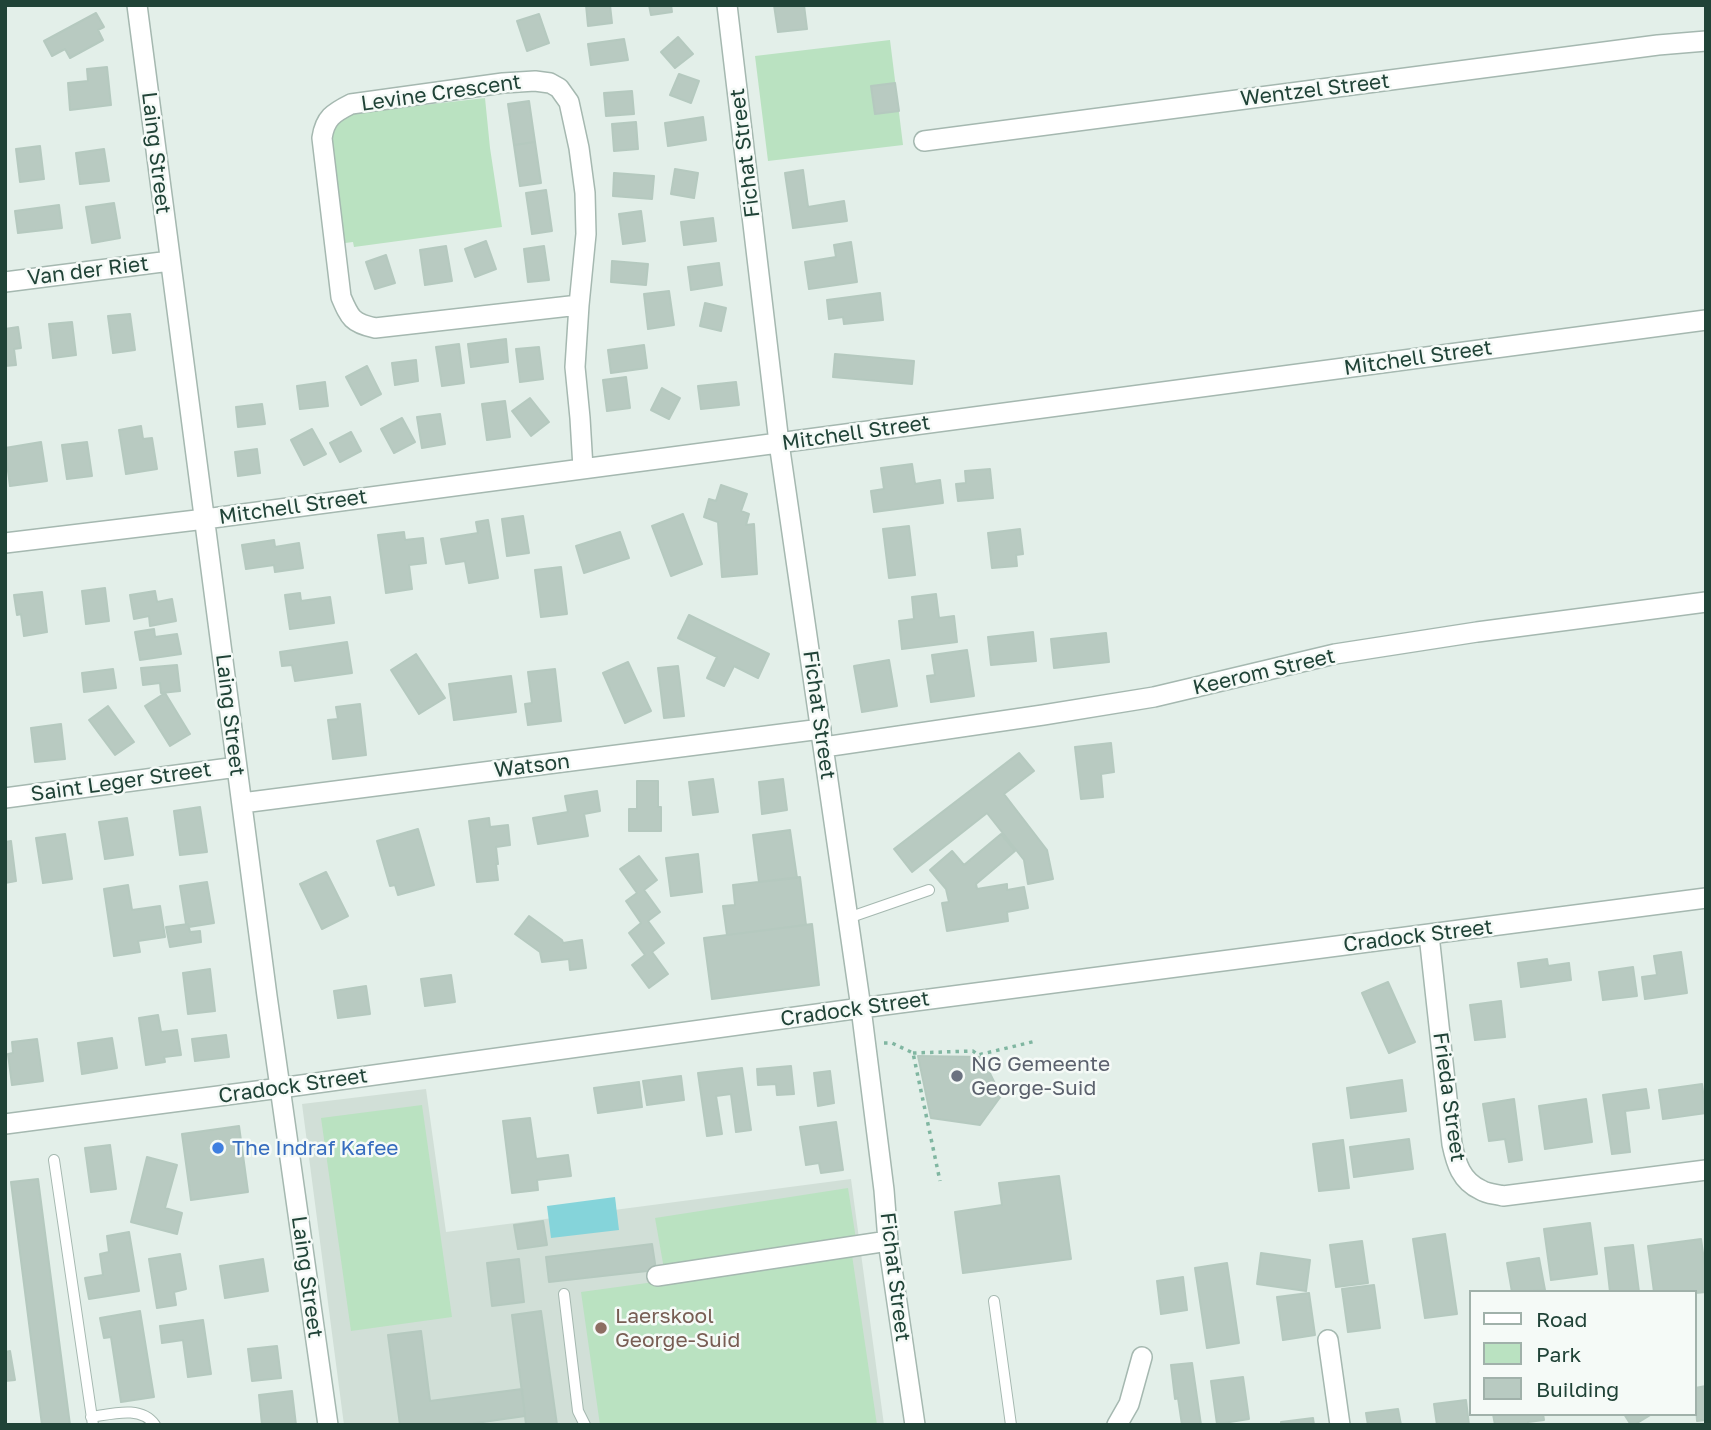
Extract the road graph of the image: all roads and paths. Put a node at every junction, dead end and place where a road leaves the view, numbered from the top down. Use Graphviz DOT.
graph roads {
  1 [pos="137,5"];
  2 [pos="727,5"];
  3 [pos="1706,41"];
  4 [pos="924,141"];
  5 [pos="170,261"];
  6 [pos="5,282"];
  7 [pos="579,305"];
  8 [pos="1706,320"];
  9 [pos="779,443"];
  10 [pos="583,468"];
  11 [pos="205,519"];
  12 [pos="5,543"];
  13 [pos="1706,602"];
  14 [pos="822,738"];
  15 [pos="237,767"];
  16 [pos="5,798"];
  17 [pos="242,803"];
  18 [pos="929,890"];
  19 [pos="1706,898"];
  20 [pos="848,918"];
  21 [pos="1429,935"];
  22 [pos="861,1008"];
  23 [pos="1037,1041"];
  24 [pos="866,1045"];
  25 [pos="913,1053"];
  26 [pos="281,1088"];
  27 [pos="5,1124"];
  28 [pos="54,1160"];
  29 [pos="1706,1170"];
  30 [pos="940,1181"];
  31 [pos="888,1241"];
  32 [pos="657,1276"];
  33 [pos="564,1294"];
  34 [pos="994,1301"];
  35 [pos="1328,1340"];
  36 [pos="1142,1357"];
  37 [pos="92,1421"];
  38 [pos="155,1425"];
  39 [pos="328,1425"];
  40 [pos="585,1425"];
  41 [pos="915,1425"];
  42 [pos="1011,1425"];
  43 [pos="1116,1425"];
  44 [pos="1340,1425"];
  1 -- 5 [label="street, Laing Street"];
  2 -- 9 [label="street, Fichat Street"];
  3 -- 4 [label="street, Wentzel Street"];
  5 -- 6 [label="street, Van der Riet"];
  5 -- 11 [label="street, Laing Street"];
  7 -- 7 [label="street, Levine Crescent"];
  7 -- 10 [label="street, Levine Crescent"];
  8 -- 9 [label="street, Mitchell Street"];
  9 -- 10 [label="street, Mitchell Street"];
  9 -- 14 [label="street, Fichat Street"];
  10 -- 11 [label="street, Mitchell Street"];
  11 -- 12 [label="street, Mitchell Street"];
  11 -- 15 [label="street, Laing Street"];
  13 -- 14 [label="street, Keerom Street"];
  14 -- 17 [label="street, Watson"];
  14 -- 20 [label="street, Fichat Street"];
  15 -- 16 [label="street, Saint Leger Street"];
  15 -- 17 [label="street, Laing Street"];
  17 -- 26 [label="street, Laing Street"];
  18 -- 20 [label="lane"];
  19 -- 21 [label="street, Cradock Street"];
  20 -- 22 [label="street, Fichat Street"];
  21 -- 22 [label="street, Cradock Street"];
  21 -- 29 [label="street, Frieda Street"];
  22 -- 24 [label="street, Fichat Street"];
  22 -- 26 [label="street, Cradock Street"];
  23 -- 25 [label="path"];
  24 -- 25 [label="path"];
  24 -- 31 [label="street, Fichat Street"];
  25 -- 30 [label="path"];
  26 -- 27 [label="street, Cradock Street"];
  26 -- 39 [label="street, Laing Street"];
  28 -- 37 [label="lane"];
  31 -- 32 [label="street"];
  31 -- 41 [label="street, Fichat Street"];
  33 -- 40 [label="lane"];
  34 -- 42 [label="lane"];
  35 -- 44 [label="street"];
  36 -- 43 [label="street"];
  37 -- 38 [label="lane"];
}
